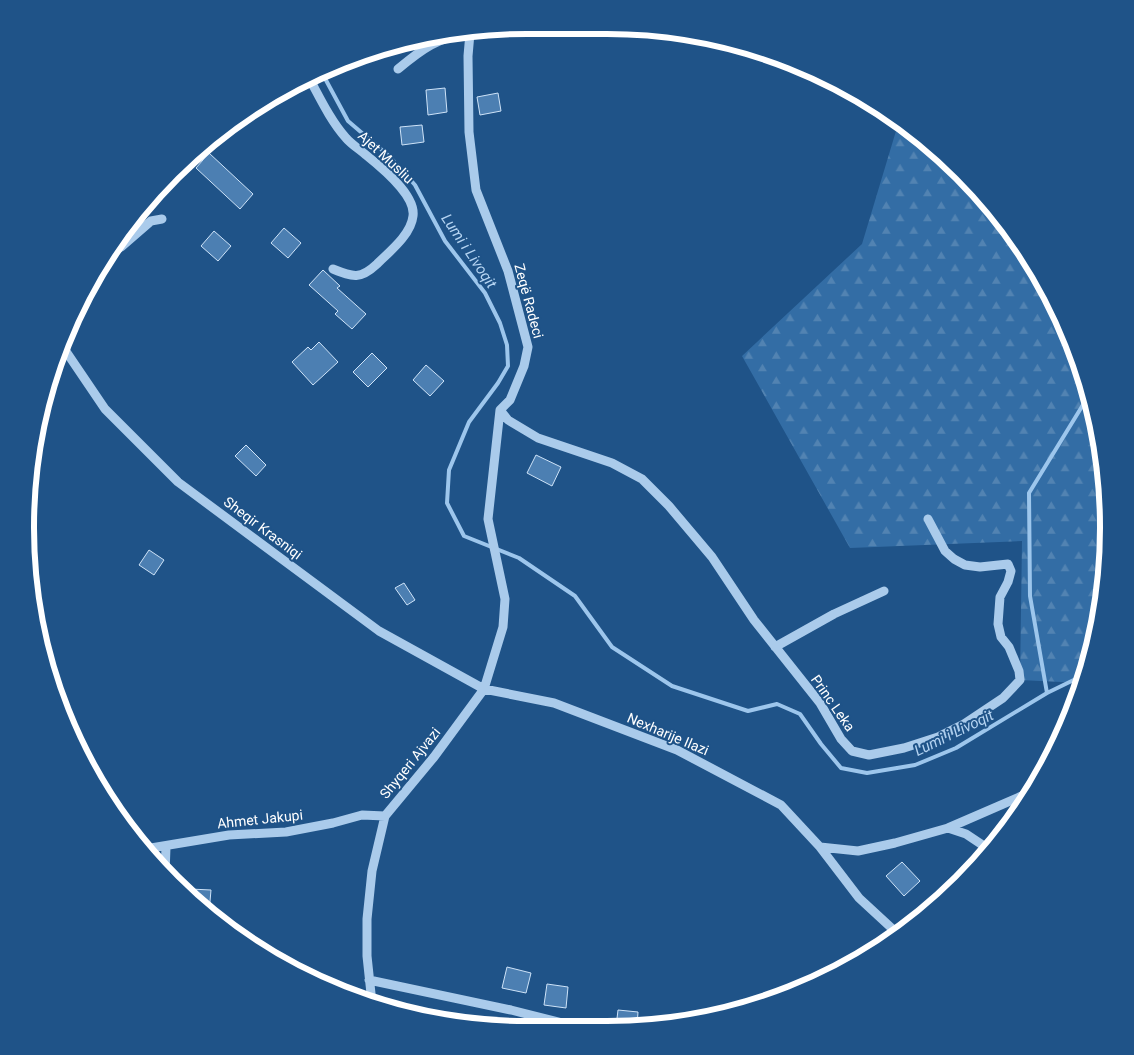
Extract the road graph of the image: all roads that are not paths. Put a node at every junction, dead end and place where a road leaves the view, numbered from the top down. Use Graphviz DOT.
graph roads {
  1 [pos="470,37"];
  2 [pos="433,43"];
  3 [pos="398,68"];
  4 [pos="313,83"];
  5 [pos="162,219"];
  6 [pos="122,246"];
  7 [pos="333,269"];
  8 [pos="66,352"];
  9 [pos="500,410"];
  10 [pos="928,519"];
  11 [pos="884,591"];
  12 [pos="775,647"];
  13 [pos="484,689"];
  14 [pos="1020,797"];
  15 [pos="385,816"];
  16 [pos="948,828"];
  17 [pos="984,846"];
  18 [pos="166,847"];
  19 [pos="820,847"];
  20 [pos="153,849"];
  21 [pos="165,863"];
  22 [pos="893,929"];
  23 [pos="369,980"];
  24 [pos="371,996"];
  25 [pos="554,1021"];
  1 -- 9 [label="street, Zeqë Radeci"];
  2 -- 3 [label="street, Zeqë Radeci"];
  4 -- 7 [label="street, Ajet Musliu"];
  5 -- 6 [label="street"];
  8 -- 13 [label="street, Sheqir Krasniqi"];
  9 -- 12 [label="street, Princ Leka"];
  9 -- 13 [label="street, Zeqë Radeci"];
  10 -- 12 [label="street, Princ Leka"];
  11 -- 12 [label="street"];
  13 -- 15 [label="street, Shyqeri Ajvazi"];
  13 -- 19 [label="street, Nexharije Ilazi"];
  14 -- 16 [label="street"];
  15 -- 18 [label="street, Ahmet Jakupi"];
  15 -- 23 [label="street, Shyqeri Ajvazi"];
  16 -- 17 [label="street"];
  16 -- 19 [label="street"];
  18 -- 20 [label="street, Ahmet Jakupi"];
  18 -- 21 [label="street"];
  19 -- 22 [label="street, Nexharije Ilazi"];
  23 -- 24 [label="street, Shyqeri Ajvazi"];
  23 -- 25 [label="street"];
}
